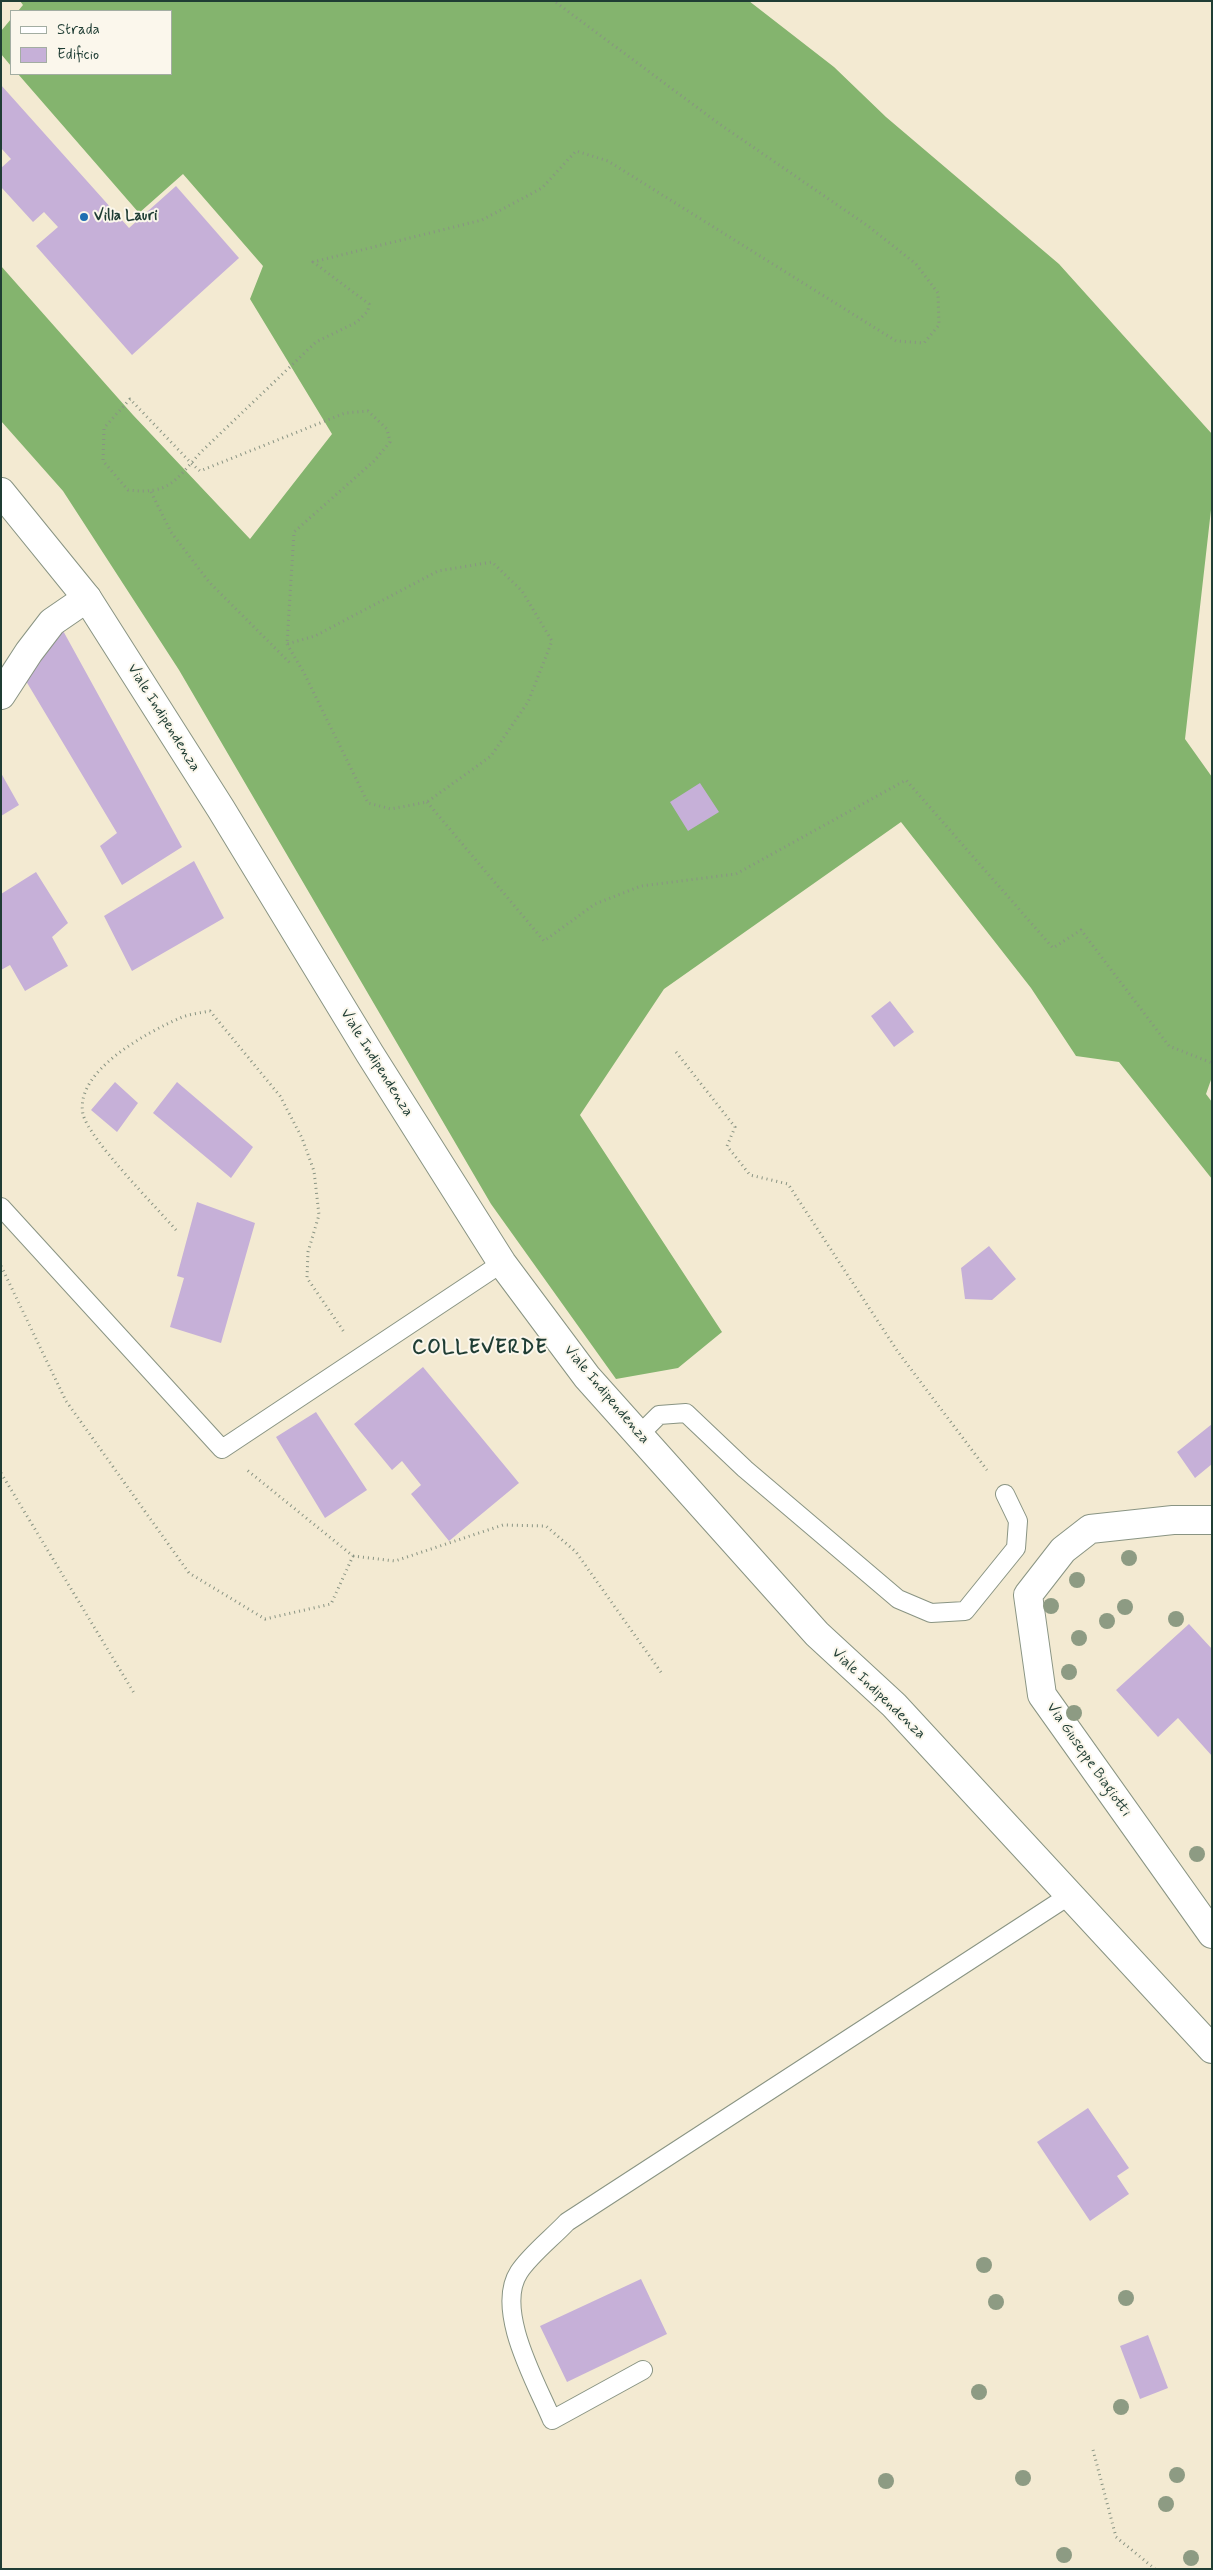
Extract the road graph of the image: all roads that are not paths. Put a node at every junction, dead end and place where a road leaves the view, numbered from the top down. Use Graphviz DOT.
graph roads {
  1 [pos="1,492"];
  2 [pos="87,598"];
  3 [pos="1,695"];
  4 [pos="1,1207"];
  5 [pos="502,1263"];
  6 [pos="639,1435"];
  7 [pos="1006,1494"];
  8 [pos="1212,1520"];
  9 [pos="1070,1894"];
  10 [pos="1212,1934"];
  11 [pos="1212,2049"];
  12 [pos="643,2370"];
  1 -- 2 [label="main road, Viale Indipendenza"];
  2 -- 3 [label="main road"];
  2 -- 5 [label="main road, Viale Indipendenza"];
  4 -- 5 [label="lane"];
  5 -- 6 [label="main road, Viale Indipendenza"];
  6 -- 7 [label="lane"];
  6 -- 9 [label="main road, Viale Indipendenza"];
  8 -- 10 [label="main road, Via Giuseppe Biagiotti"];
  9 -- 11 [label="main road, Viale Indipendenza"];
  9 -- 12 [label="lane"];
}
